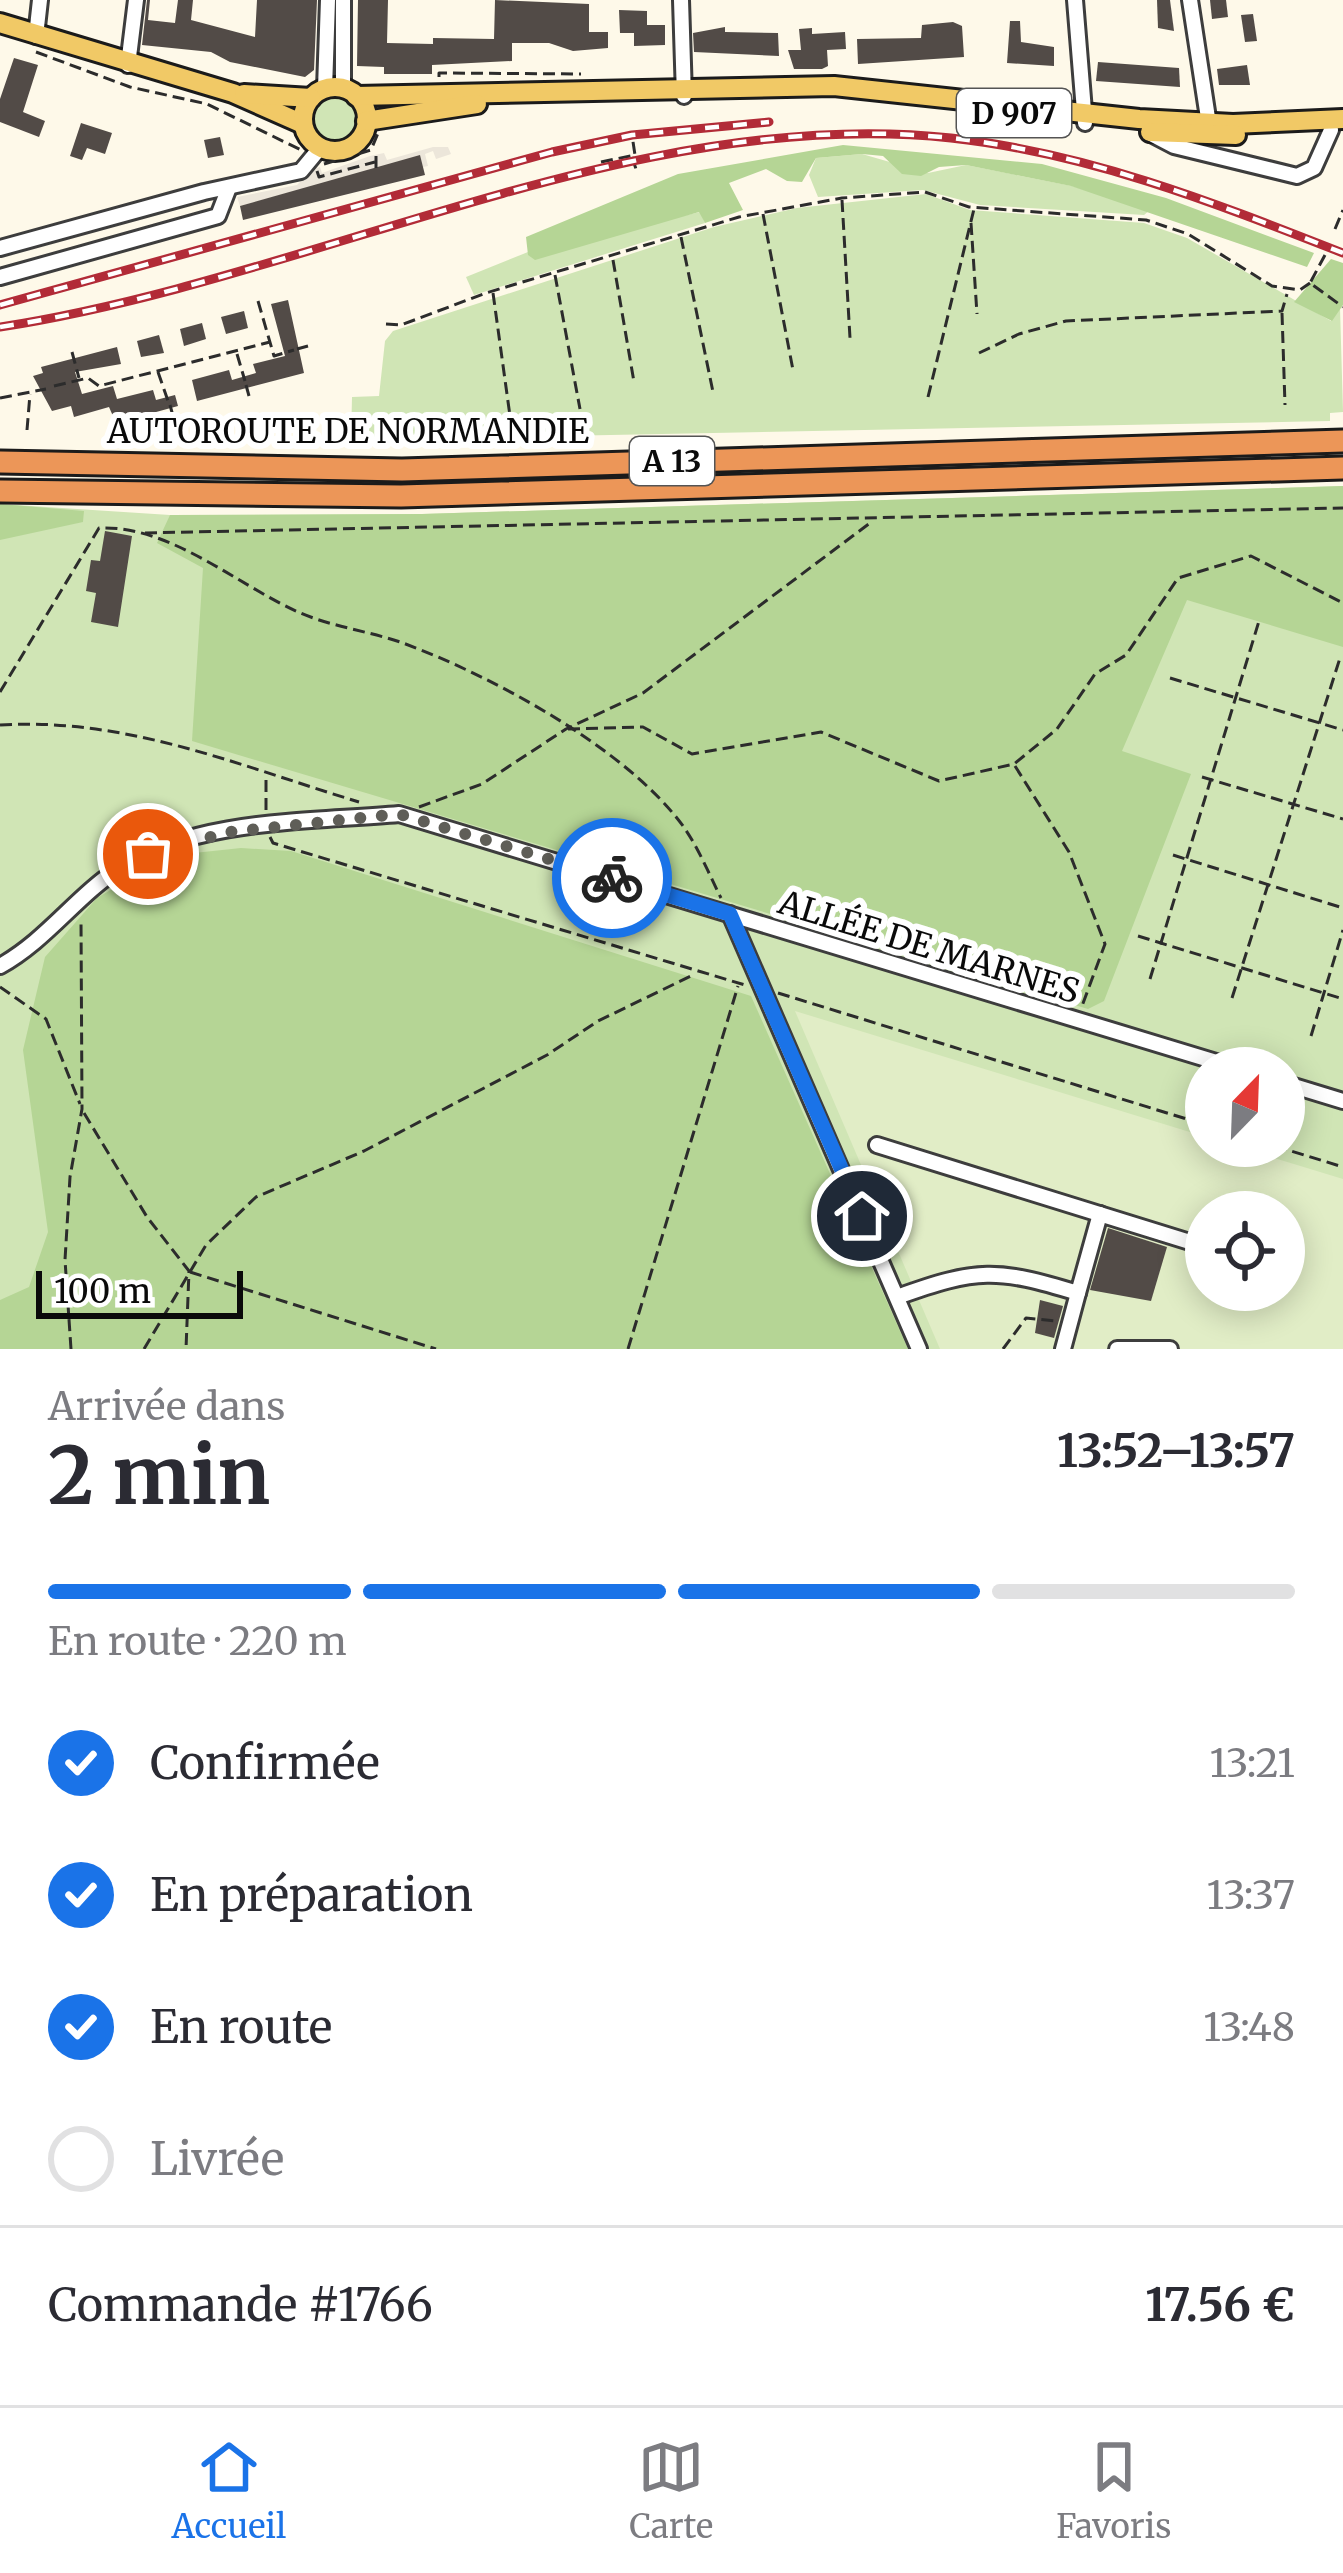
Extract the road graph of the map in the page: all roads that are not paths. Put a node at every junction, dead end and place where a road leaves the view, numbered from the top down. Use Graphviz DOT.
graph roads {
  1 [pos="40,0"];
  2 [pos="136,0"];
  3 [pos="328,0"];
  4 [pos="343,0"];
  5 [pos="681,0"];
  6 [pos="1075,0"];
  7 [pos="1190,0"];
  8 [pos="0,23"];
  9 [pos="27,41"];
  10 [pos="128,65"];
  11 [pos="684,91"];
  12 [pos="233,93"];
  13 [pos="334,93"];
  14 [pos="1085,117"];
  15 [pos="366,121"];
  16 [pos="303,124"];
  17 [pos="1339,126"];
  18 [pos="1210,129"];
  19 [pos="1147,131"];
  20 [pos="319,160"];
  21 [pos="225,197"];
  22 [pos="0,248"];
  23 [pos="0,277"];
  24 [pos="1343,441"];
  25 [pos="0,462"];
  26 [pos="1343,468"];
  27 [pos="0,491"];
  28 [pos="730,914"];
  29 [pos="0,966"];
  30 [pos="1185,1053"];
  31 [pos="1305,1089"];
  32 [pos="1343,1101"];
  33 [pos="877,1144"];
  34 [pos="1100,1214"];
  35 [pos="1185,1241"];
  36 [pos="1078,1293"];
  37 [pos="897,1297"];
  38 [pos="920,1349"];
  39 [pos="1063,1349"];
  40 [pos="1117,1349"];
  41 [pos="1170,1349"];
  1 -- 9 [label="street"];
  2 -- 10 [label="street"];
  3 -- 13 [label="street"];
  4 -- 13 [label="street"];
  5 -- 11 [label="street"];
  6 -- 14 [label="street"];
  7 -- 18 [label="street"];
  8 -- 9 [label="main road, D 907"];
  9 -- 10 [label="main road, D 907"];
  10 -- 12 [label="main road, D 907"];
  11 -- 13 [label="main road, D 907"];
  11 -- 14 [label="main road, D 907"];
  11 -- 15 [label="main road, D 907"];
  12 -- 13 [label="main road, D 907"];
  12 -- 16 [label="main road, D 907"];
  13 -- 15 [label="main road"];
  13 -- 16 [label="main road"];
  14 -- 18 [label="main road, D 907"];
  14 -- 19 [label="main road, D 907"];
  15 -- 20 [label="main road"];
  16 -- 20 [label="main road"];
  17 -- 18 [label="main road, D 907"];
  17 -- 19 [label="street"];
  18 -- 19 [label="main road, D 907"];
  20 -- 21 [label="street"];
  21 -- 22 [label="street"];
  21 -- 23 [label="street"];
  24 -- 25 [label="highway, AUTOROUTE DE NORMANDIE / A 13"];
  26 -- 27 [label="highway, AUTOROUTE DE NORMANDIE / A 13"];
  28 -- 29 [label="street, ALLÉE DE MARNES"];
  28 -- 30 [label="street, ALLÉE DE MARNES"];
  28 -- 37 [label="street"];
  31 -- 32 [label="street"];
  33 -- 34 [label="street"];
  34 -- 35 [label="street"];
  34 -- 36 [label="street"];
  36 -- 37 [label="street"];
  36 -- 39 [label="street"];
  37 -- 38 [label="street"];
  40 -- 41 [label="street"];
}
